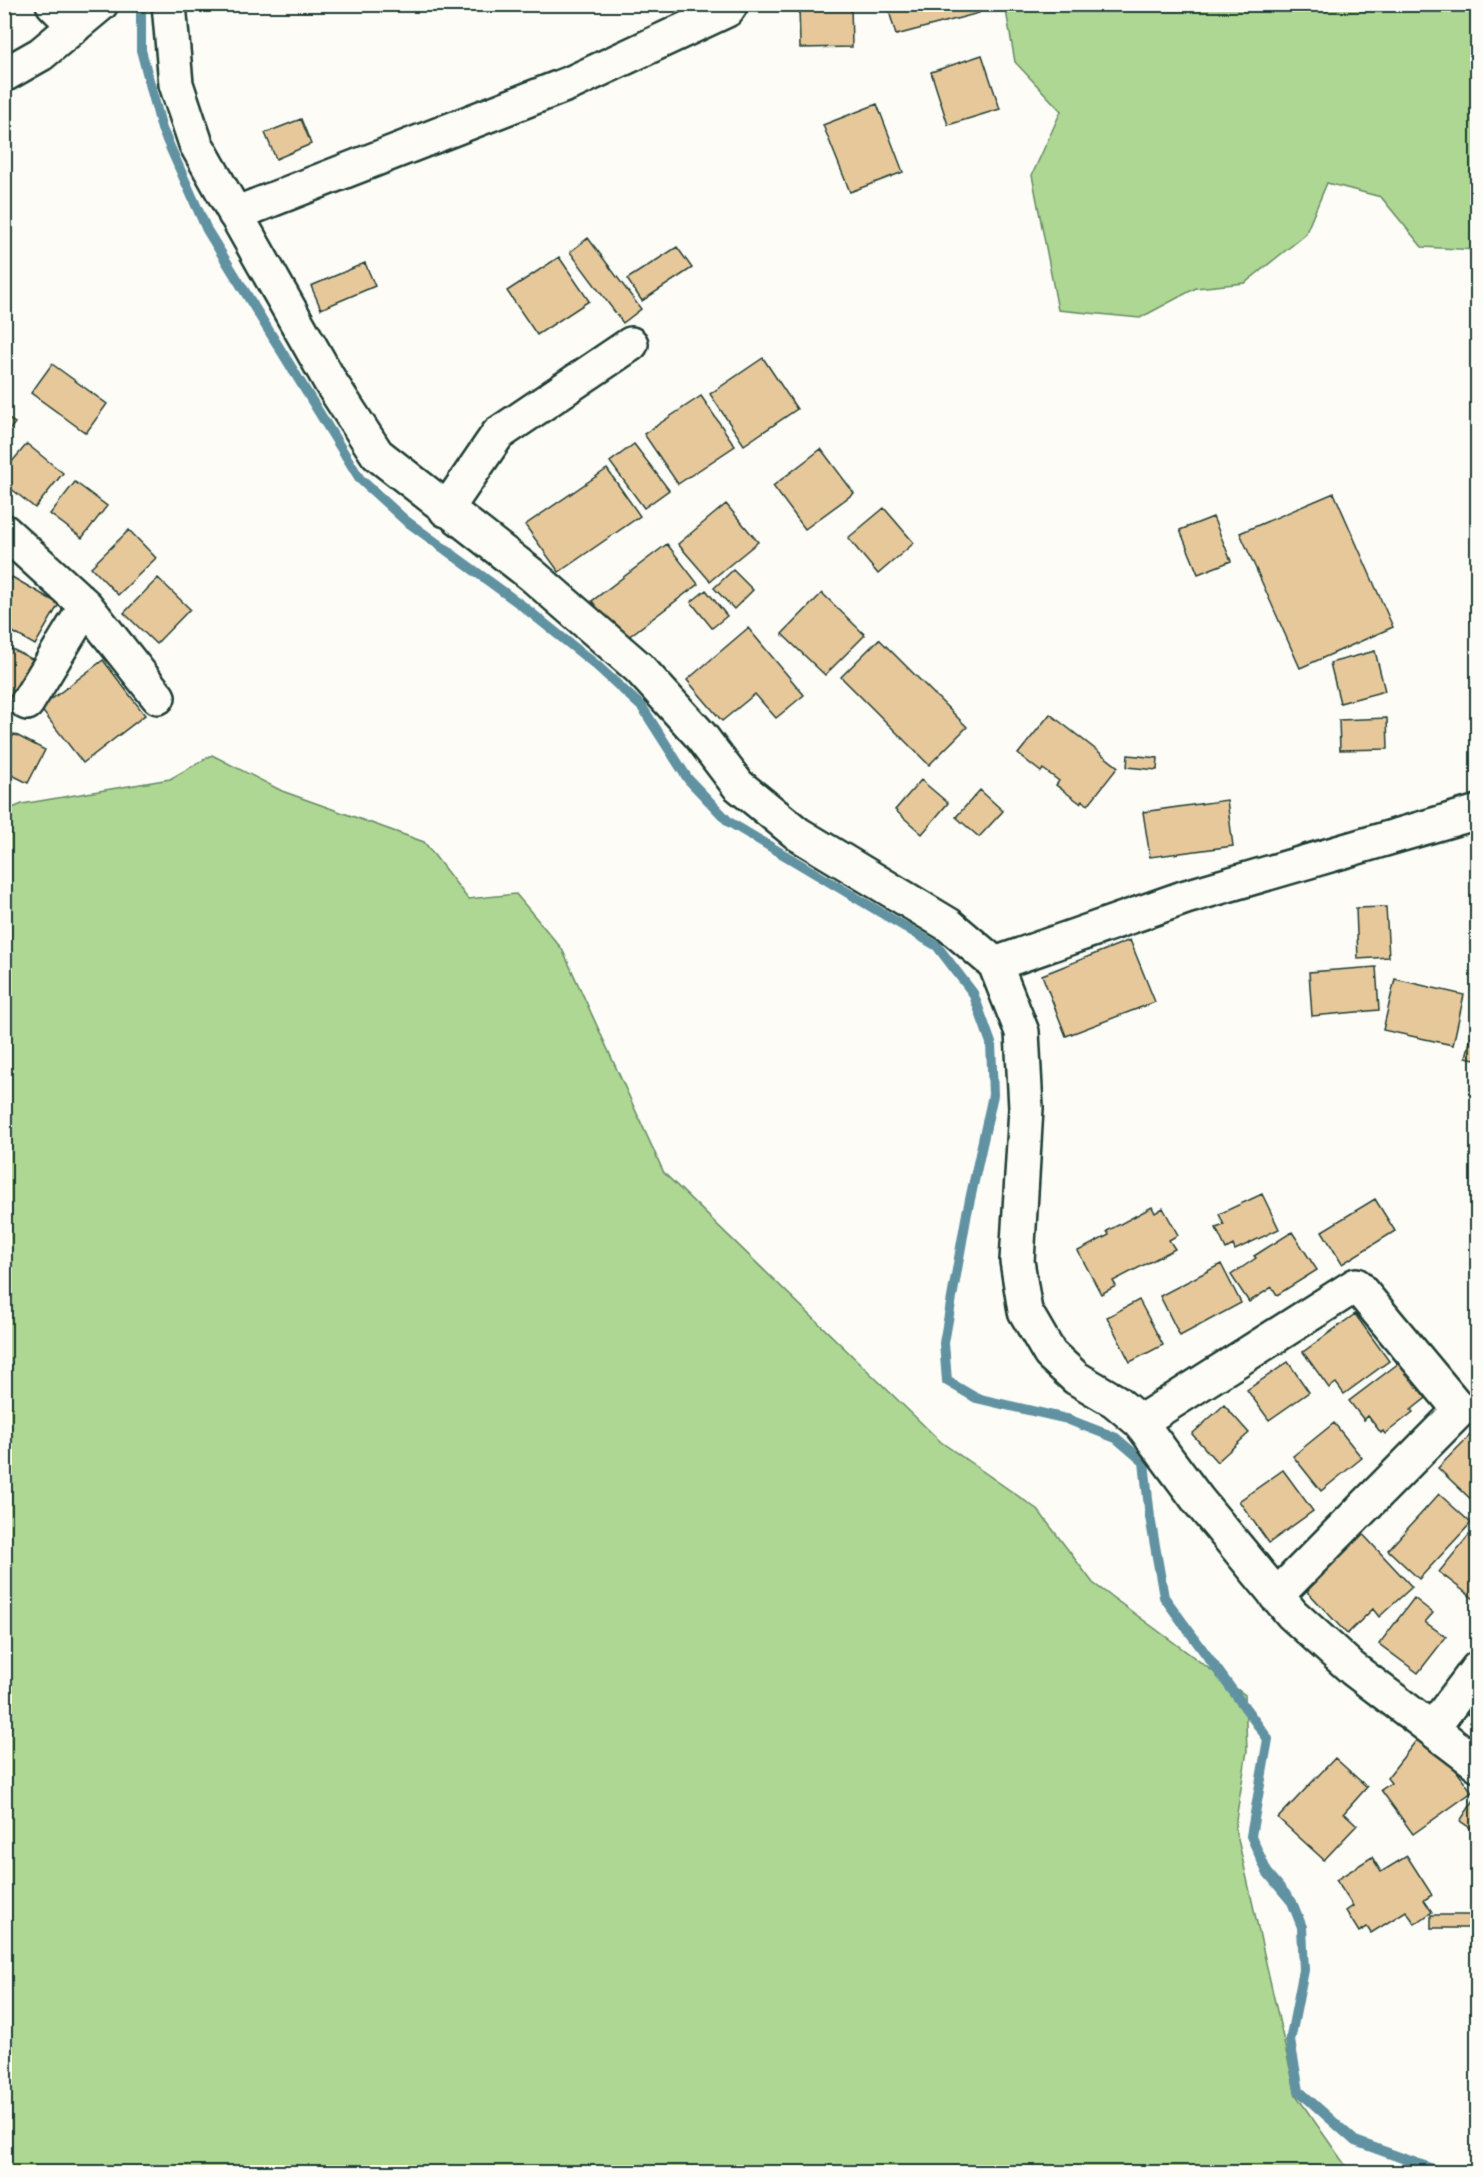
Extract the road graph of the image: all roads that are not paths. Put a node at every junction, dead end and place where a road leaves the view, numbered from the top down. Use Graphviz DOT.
graph roads {
  1 [pos="101,4"];
  2 [pos="169,4"];
  3 [pos="731,4"];
  4 [pos="64,15"];
  5 [pos="4,75"];
  6 [pos="235,214"];
  7 [pos="631,344"];
  8 [pos="446,510"];
  9 [pos="4,531"];
  10 [pos="86,606"];
  11 [pos="158,697"];
  12 [pos="27,703"];
  13 [pos="1478,812"];
  14 [pos="995,964"];
  15 [pos="1140,1422"];
  16 [pos="1276,1596"];
  17 [pos="1478,1668"];
  18 [pos="1432,1729"];
  19 [pos="1478,1764"];
  1 -- 4 [label="street"];
  2 -- 6 [label="street"];
  3 -- 6 [label="street"];
  4 -- 5 [label="street"];
  6 -- 8 [label="street"];
  7 -- 8 [label="street"];
  8 -- 14 [label="street"];
  9 -- 10 [label="street"];
  10 -- 11 [label="street"];
  10 -- 12 [label="street"];
  13 -- 14 [label="street"];
  14 -- 15 [label="street"];
  15 -- 16 [label="street"];
  15 -- 16 [label="street"];
  16 -- 18 [label="street"];
  17 -- 18 [label="street"];
  18 -- 19 [label="street"];
}
